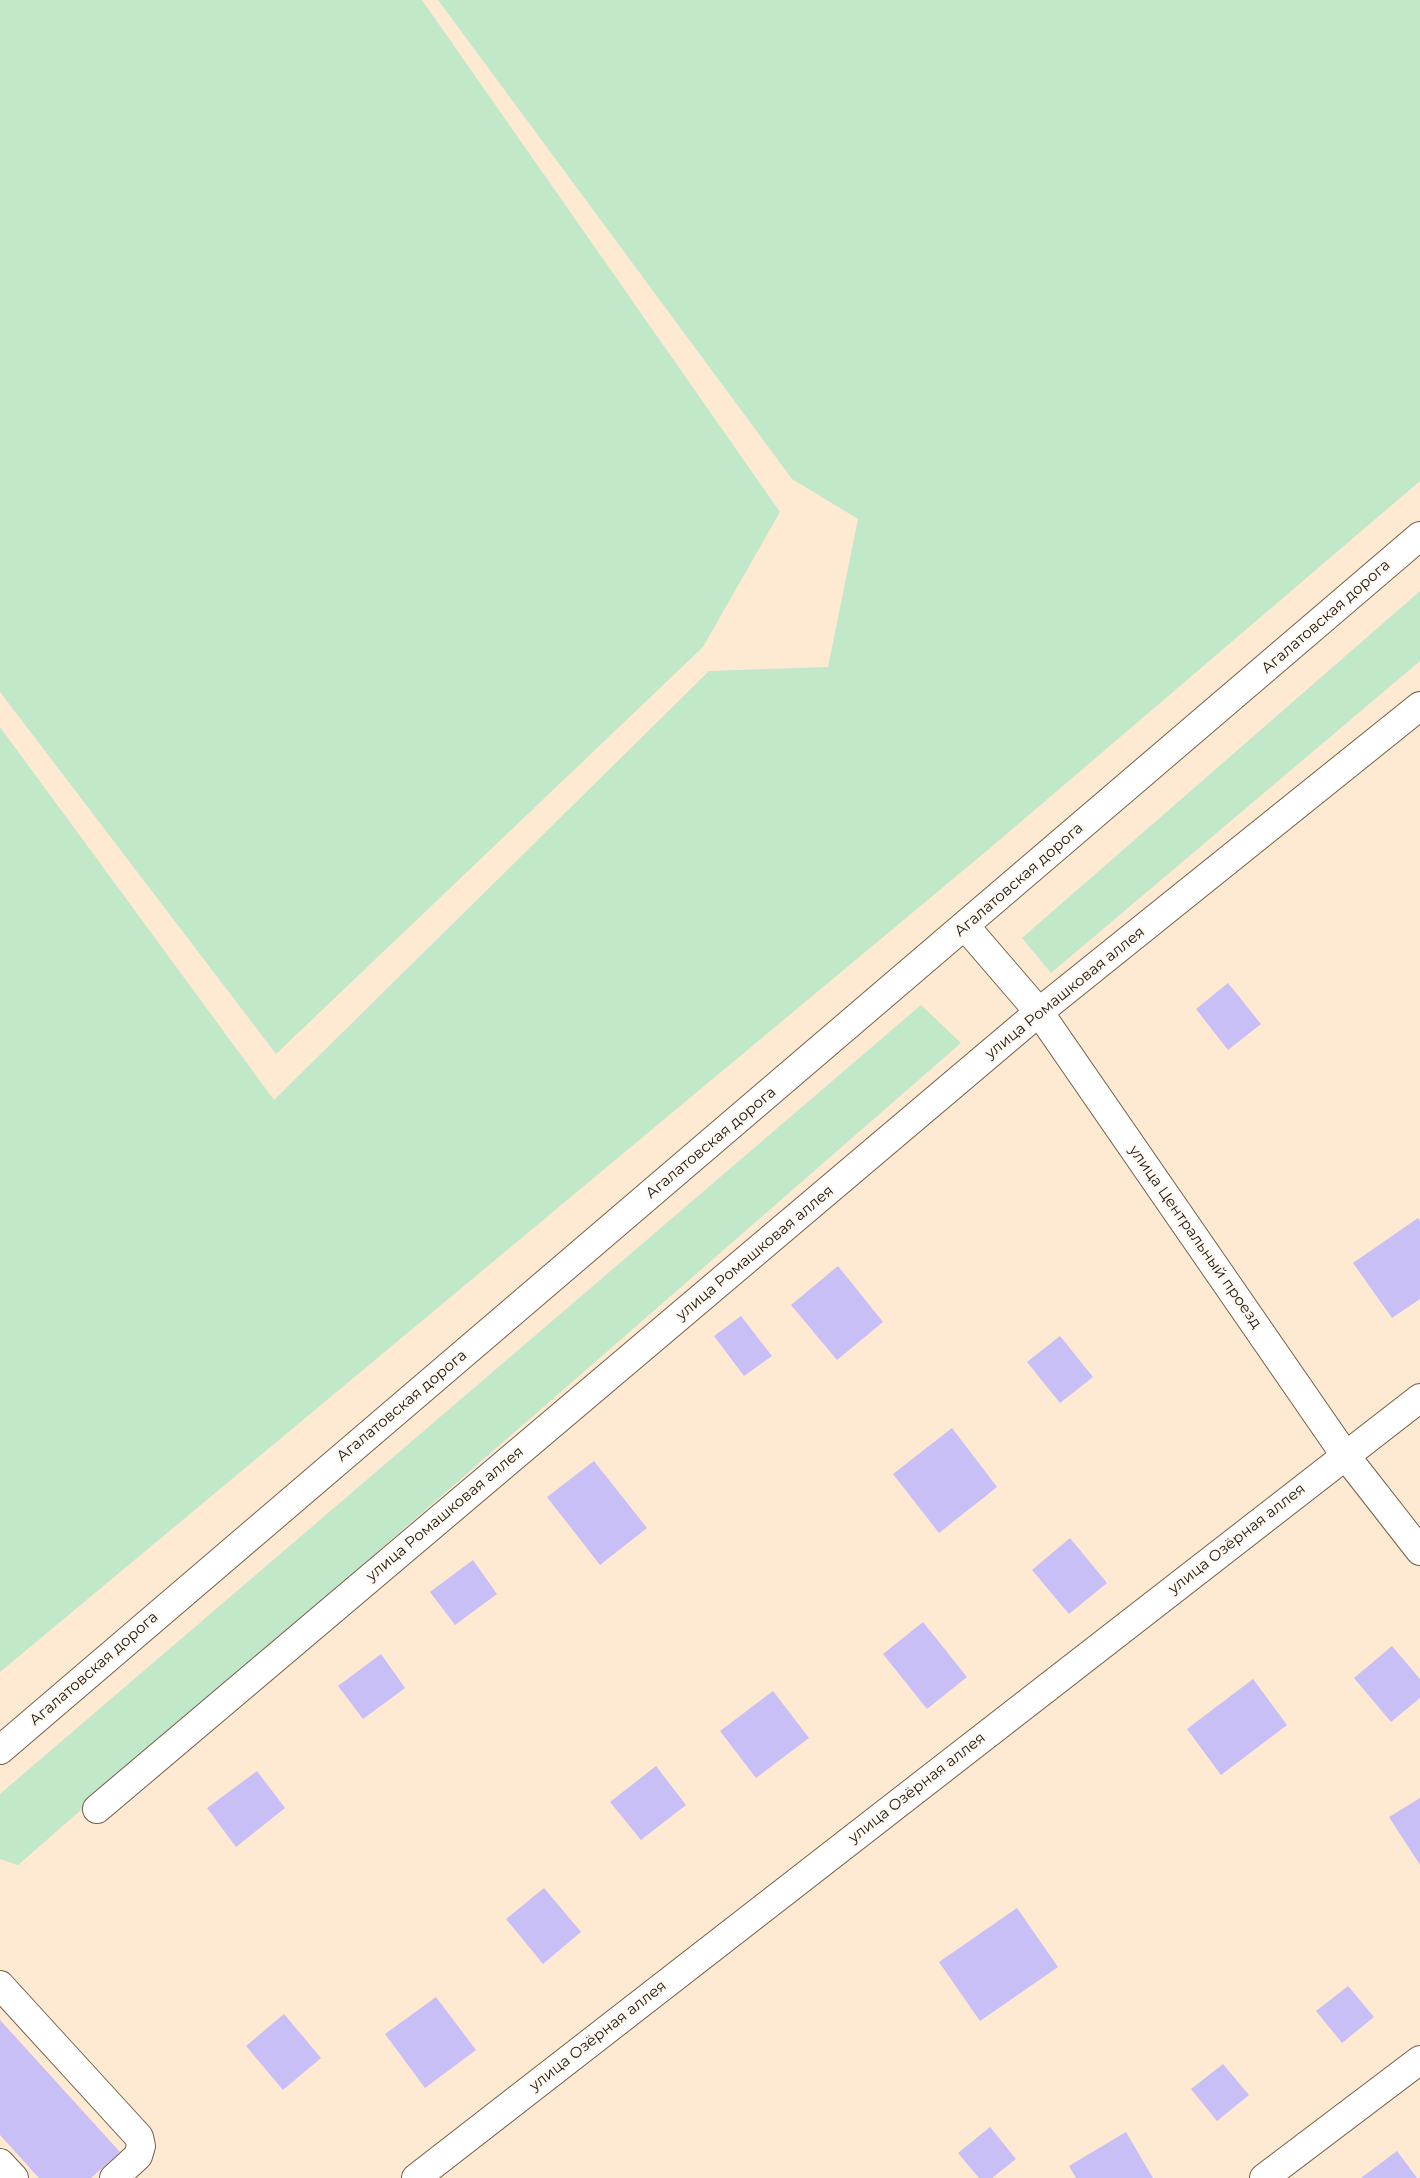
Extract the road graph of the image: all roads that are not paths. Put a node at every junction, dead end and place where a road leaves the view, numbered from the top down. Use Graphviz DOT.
graph roads {
  1 [pos="1420,536"];
  2 [pos="1420,706"];
  3 [pos="965,926"];
  4 [pos="1039,1012"];
  5 [pos="1420,1398"];
  6 [pos="1345,1454"];
  7 [pos="1420,1551"];
  8 [pos="0,1750"];
  9 [pos="97,1809"];
  10 [pos="0,1985"];
  11 [pos="1420,2060"];
  12 [pos="0,2162"];
  13 [pos="14,2178"];
  14 [pos="114,2178"];
  15 [pos="416,2178"];
  16 [pos="1264,2178"];
  1 -- 3 [label="street, Агалатовская дорога"];
  2 -- 4 [label="street, улица Ромашковая аллея"];
  3 -- 4 [label="street, улица Центральный проезд"];
  3 -- 8 [label="street, Агалатовская дорога"];
  4 -- 6 [label="street, улица Центральный проезд"];
  4 -- 9 [label="street, улица Ромашковая аллея"];
  5 -- 6 [label="street, улица Озёрная аллея"];
  6 -- 7 [label="street, улица Центральный проезд"];
  6 -- 15 [label="street, улица Озёрная аллея"];
  10 -- 14 [label="street"];
  11 -- 16 [label="street"];
  12 -- 13 [label="street"];
}
